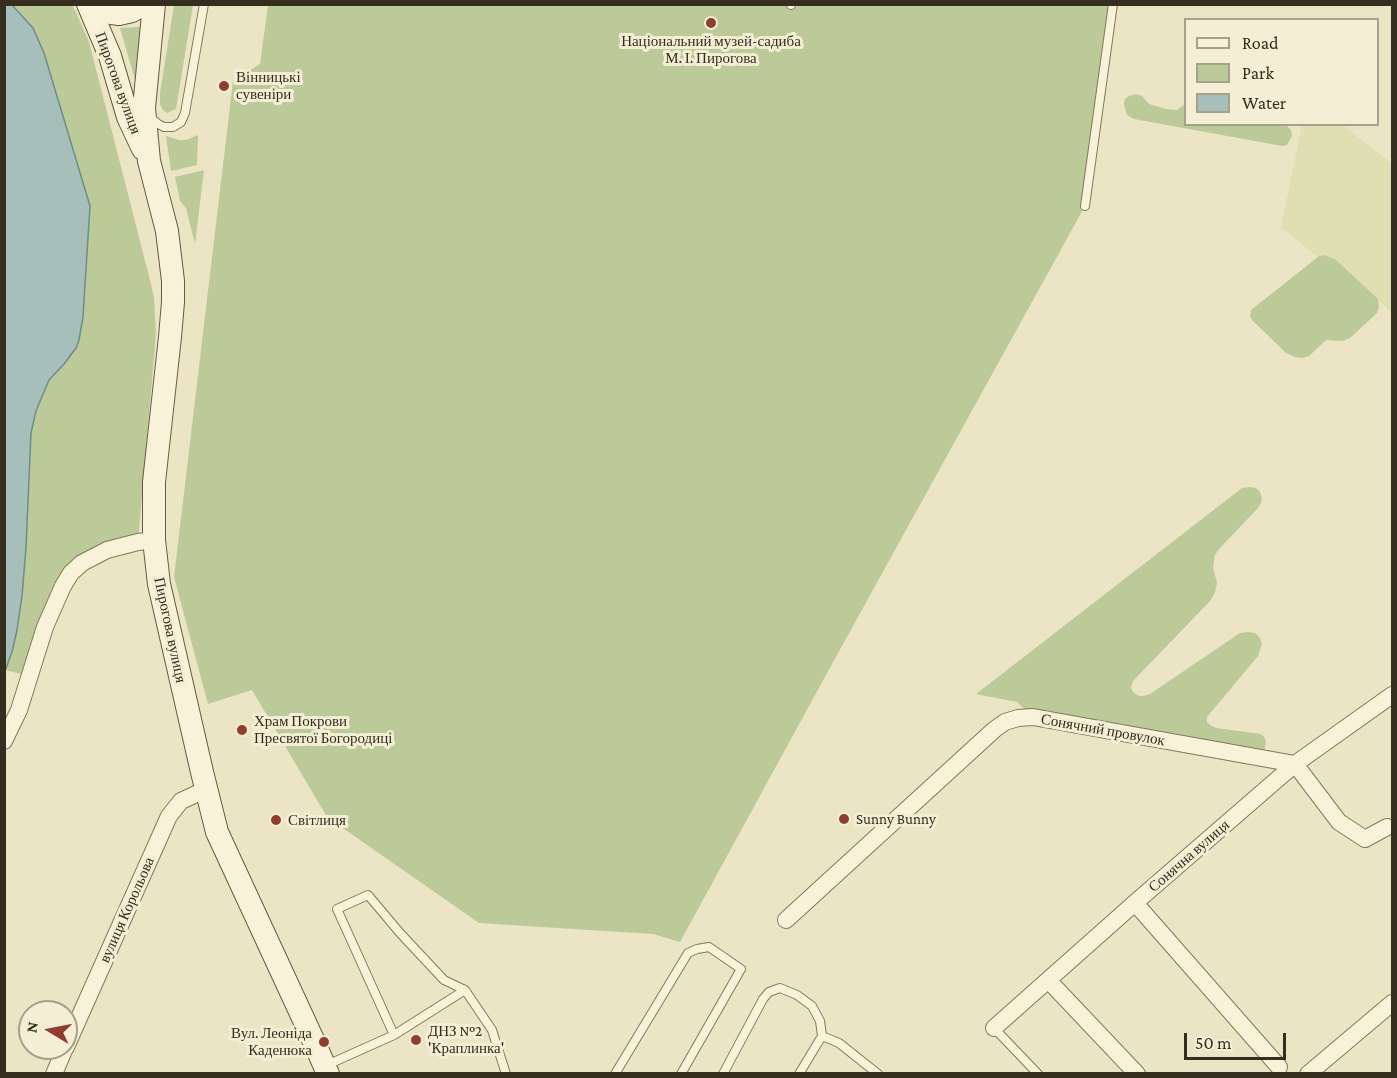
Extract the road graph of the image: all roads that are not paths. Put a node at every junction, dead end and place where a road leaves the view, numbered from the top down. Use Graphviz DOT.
graph roads {
  1 [pos="91,4"];
  2 [pos="144,4"];
  3 [pos="154,4"];
  4 [pos="204,4"];
  5 [pos="1113,4"];
  6 [pos="144,108"];
  7 [pos="149,161"];
  8 [pos="1085,206"];
  9 [pos="154,540"];
  10 [pos="1392,695"];
  11 [pos="4,741"];
  12 [pos="1295,764"];
  13 [pos="207,789"];
  14 [pos="1391,828"];
  15 [pos="1135,903"];
  16 [pos="786,920"];
  17 [pos="1048,980"];
  18 [pos="465,990"];
  19 [pos="1392,1003"];
  20 [pos="78,1020"];
  21 [pos="994,1028"];
  22 [pos="394,1035"];
  23 [pos="822,1036"];
  24 [pos="60,1060"];
  25 [pos="1279,1067"];
  26 [pos="326,1070"];
  27 [pos="54,1074"];
  28 [pos="506,1074"];
  29 [pos="615,1074"];
  30 [pos="681,1074"];
  31 [pos="723,1074"];
  32 [pos="799,1074"];
  33 [pos="878,1074"];
  34 [pos="1038,1074"];
  35 [pos="1137,1074"];
  36 [pos="1308,1074"];
  1 -- 2 [label="street"];
  1 -- 7 [label="street, Пирогова вулиця"];
  3 -- 6 [label="street, Пирогова вулиця"];
  4 -- 6 [label="lane"];
  5 -- 8 [label="lane"];
  6 -- 7 [label="street, Пирогова вулиця"];
  7 -- 9 [label="street, Пирогова вулиця"];
  9 -- 11 [label="street"];
  9 -- 13 [label="street, Пирогова вулиця"];
  10 -- 12 [label="street, Сонячна вулиця"];
  12 -- 14 [label="street"];
  12 -- 15 [label="street, Сонячна вулиця"];
  12 -- 16 [label="street, Сонячний провулок"];
  13 -- 20 [label="street, вулиця Корольова"];
  13 -- 26 [label="street, Пирогова вулиця"];
  15 -- 17 [label="street, Сонячна вулиця"];
  15 -- 25 [label="street"];
  17 -- 21 [label="street, Сонячна вулиця"];
  17 -- 35 [label="street"];
  18 -- 22 [label="lane"];
  18 -- 22 [label="lane"];
  18 -- 28 [label="lane"];
  19 -- 36 [label="street"];
  21 -- 34 [label="lane"];
  22 -- 26 [label="lane"];
  23 -- 31 [label="lane"];
  23 -- 32 [label="lane"];
  23 -- 33 [label="lane"];
  24 -- 27 [label="street, вулиця Корольова"];
  29 -- 30 [label="lane"];
}
